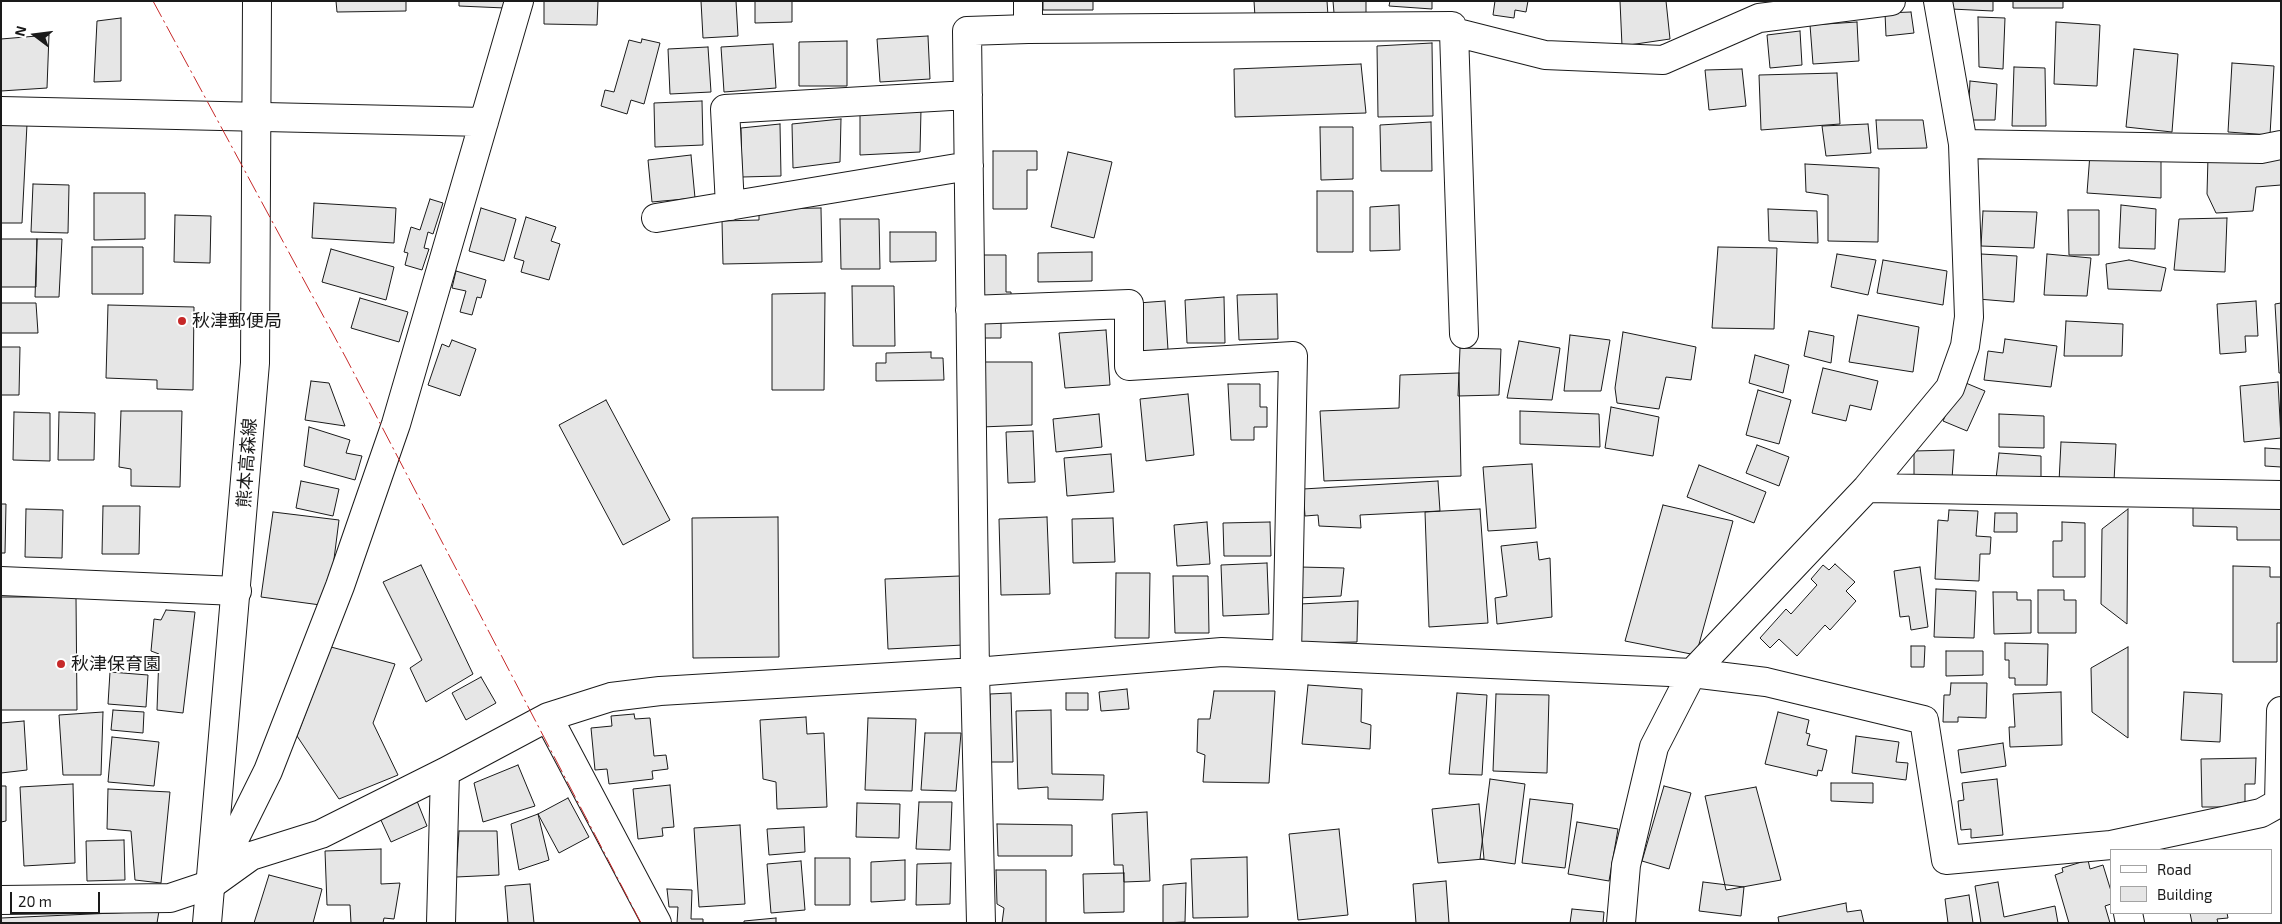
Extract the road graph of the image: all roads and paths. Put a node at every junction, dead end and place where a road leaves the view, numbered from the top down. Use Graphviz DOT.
graph roads {
  1 [pos="257,1"];
  2 [pos="519,1"];
  3 [pos="1028,1"];
  4 [pos="1891,1"];
  5 [pos="1938,1"];
  6 [pos="1028,29"];
  7 [pos="1454,32"];
  8 [pos="968,95"];
  9 [pos="1,111"];
  10 [pos="256,115"];
  11 [pos="484,122"];
  12 [pos="1963,144"];
  13 [pos="2281,145"];
  14 [pos="969,166"];
  15 [pos="730,206"];
  16 [pos="656,218"];
  17 [pos="970,310"];
  18 [pos="1464,334"];
  19 [pos="1867,488"];
  20 [pos="2281,495"];
  21 [pos="1,581"];
  22 [pos="237,591"];
  23 [pos="1287,655"];
  24 [pos="975,672"];
  25 [pos="1692,673"];
  26 [pos="2280,716"];
  27 [pos="548,717"];
  28 [pos="445,772"];
  29 [pos="2280,802"];
  30 [pos="2112,848"];
  31 [pos="212,884"];
  32 [pos="1,900"];
  33 [pos="207,923"];
  34 [pos="441,923"];
  35 [pos="657,923"];
  36 [pos="981,923"];
  37 [pos="1621,923"];
  1 -- 10 [label="street, 熊本高森線"];
  2 -- 11 [label="street"];
  3 -- 6 [label="street"];
  4 -- 7 [label="street"];
  5 -- 12 [label="street"];
  6 -- 7 [label="street"];
  6 -- 8 [label="street"];
  7 -- 18 [label="street"];
  8 -- 14 [label="street"];
  8 -- 15 [label="street"];
  9 -- 10 [label="street"];
  10 -- 11 [label="street"];
  10 -- 22 [label="street, 熊本高森線"];
  11 -- 31 [label="street"];
  12 -- 13 [label="street"];
  12 -- 19 [label="street"];
  14 -- 15 [label="street"];
  14 -- 17 [label="street"];
  15 -- 16 [label="street"];
  17 -- 23 [label="street"];
  17 -- 24 [label="street"];
  19 -- 20 [label="street"];
  19 -- 25 [label="street"];
  21 -- 22 [label="street"];
  22 -- 31 [label="street, 熊本高森線"];
  23 -- 24 [label="street"];
  23 -- 25 [label="street"];
  24 -- 27 [label="street"];
  24 -- 36 [label="street"];
  25 -- 30 [label="street"];
  25 -- 37 [label="street"];
  26 -- 29 [label="street"];
  27 -- 28 [label="street"];
  27 -- 35 [label="street"];
  28 -- 31 [label="street"];
  28 -- 34 [label="street"];
  29 -- 30 [label="street"];
  31 -- 32 [label="street"];
  31 -- 33 [label="street, 熊本高森線"];
}
